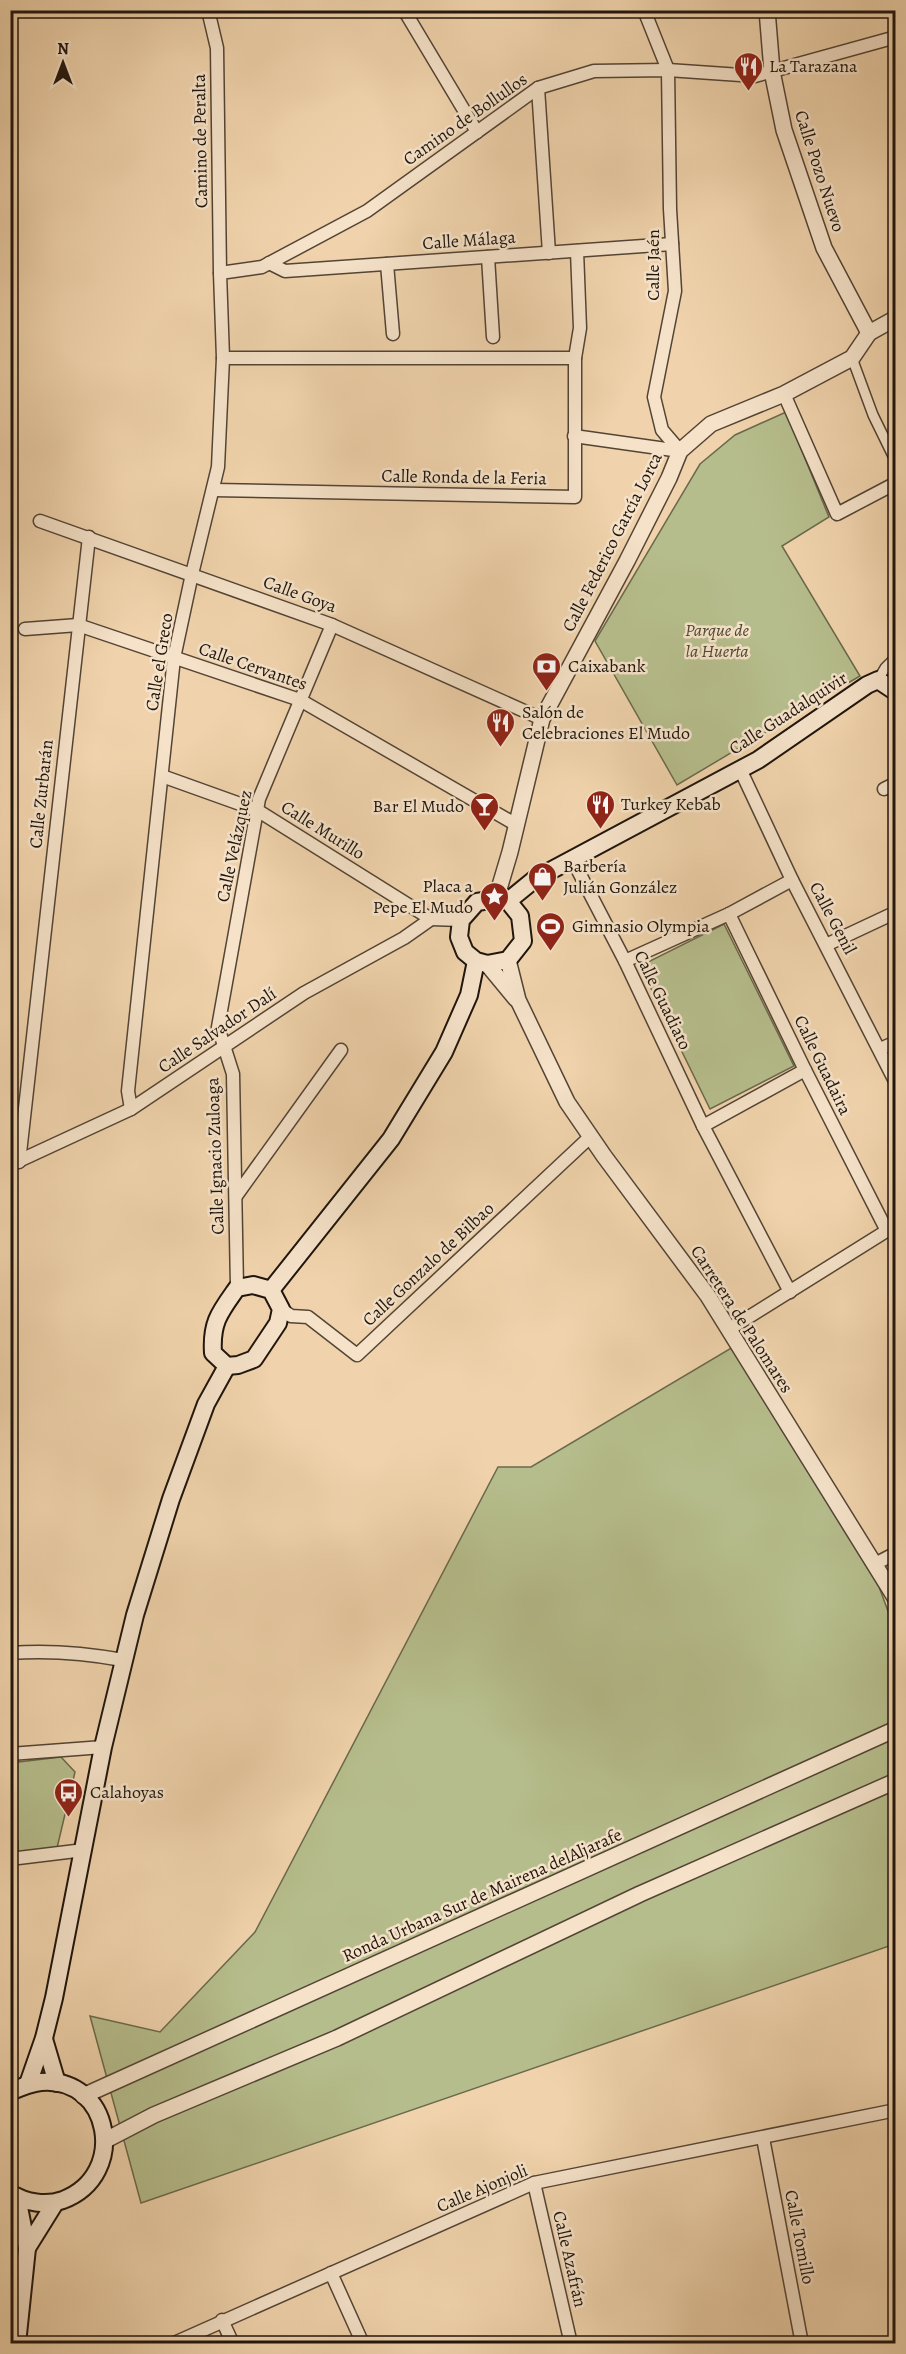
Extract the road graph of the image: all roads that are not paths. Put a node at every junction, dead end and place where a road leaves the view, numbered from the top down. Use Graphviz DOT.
graph roads {
  1 [pos="208,10"];
  2 [pos="404,10"];
  3 [pos="644,10"];
  4 [pos="767,10"];
  5 [pos="896,37"];
  6 [pos="668,70"];
  7 [pos="772,70"];
  8 [pos="538,88"];
  9 [pos="477,132"];
  10 [pos="672,244"];
  11 [pos="577,251"];
  12 [pos="549,253"];
  13 [pos="488,257"];
  14 [pos="269,263"];
  15 [pos="387,264"];
  16 [pos="220,273"];
  17 [pos="896,318"];
  18 [pos="870,333"];
  19 [pos="393,334"];
  20 [pos="493,337"];
  21 [pos="223,358"];
  22 [pos="575,358"];
  23 [pos="852,358"];
  24 [pos="784,394"];
  25 [pos="574,436"];
  26 [pos="680,451"];
  27 [pos="896,462"];
  28 [pos="896,483"];
  29 [pos="214,490"];
  30 [pos="40,521"];
  31 [pos="88,537"];
  32 [pos="192,574"];
  33 [pos="78,625"];
  34 [pos="332,625"];
  35 [pos="26,629"];
  36 [pos="896,657"];
  37 [pos="174,658"];
  38 [pos="878,680"];
  39 [pos="896,692"];
  40 [pos="300,700"];
  41 [pos="542,719"];
  42 [pos="740,769"];
  43 [pos="162,776"];
  44 [pos="896,783"];
  45 [pos="884,789"];
  46 [pos="257,810"];
  47 [pos="515,824"];
  48 [pos="572,859"];
  49 [pos="792,880"];
  50 [pos="502,900"];
  51 [pos="729,914"];
  52 [pos="890,915"];
  53 [pos="431,919"];
  54 [pos="460,920"];
  55 [pos="826,945"];
  56 [pos="508,960"];
  57 [pos="625,961"];
  58 [pos="482,963"];
  59 [pos="518,1000"];
  60 [pos="896,1042"];
  61 [pos="223,1049"];
  62 [pos="880,1049"];
  63 [pos="341,1050"];
  64 [pos="805,1070"];
  65 [pos="896,1083"];
  66 [pos="131,1109"];
  67 [pos="703,1126"];
  68 [pos="590,1137"];
  69 [pos="15,1164"];
  70 [pos="236,1196"];
  71 [pos="891,1228"];
  72 [pos="245,1286"];
  73 [pos="271,1290"];
  74 [pos="790,1292"];
  75 [pos="281,1309"];
  76 [pos="728,1330"];
  77 [pos="227,1366"];
  78 [pos="896,1553"];
  79 [pos="874,1564"];
  80 [pos="896,1599"];
  81 [pos="10,1653"];
  82 [pos="123,1660"];
  83 [pos="896,1729"];
  84 [pos="103,1747"];
  85 [pos="10,1754"];
  86 [pos="896,1781"];
  87 [pos="84,1850"];
  88 [pos="10,1859"];
  89 [pos="44,2038"];
  90 [pos="57,2083"];
  91 [pos="28,2084"];
  92 [pos="10,2092"];
  93 [pos="83,2096"];
  94 [pos="896,2110"];
  95 [pos="763,2138"];
  96 [pos="105,2140"];
  97 [pos="534,2183"];
  98 [pos="14,2195"];
  99 [pos="55,2203"];
  100 [pos="27,2248"];
  101 [pos="331,2273"];
  102 [pos="222,2320"];
  103 [pos="15,2343"];
  104 [pos="172,2343"];
  105 [pos="233,2343"];
  106 [pos="363,2343"];
  107 [pos="571,2343"];
  108 [pos="802,2343"];
  1 -- 16 [label="street, Camino de Peralta"];
  2 -- 9 [label="street"];
  3 -- 6 [label="street"];
  4 -- 7 [label="street, Calle Pozo Nuevo"];
  5 -- 7 [label="street, Camino de Bollullos"];
  6 -- 7 [label="street, Camino de Bollullos"];
  6 -- 8 [label="street, Camino de Bollullos"];
  6 -- 10 [label="street, Calle Jaén"];
  7 -- 18 [label="street, Calle Pozo Nuevo"];
  8 -- 9 [label="street, Camino de Bollullos"];
  8 -- 12 [label="street"];
  9 -- 14 [label="street, Camino de Bollullos"];
  10 -- 11 [label="street, Calle Málaga"];
  10 -- 26 [label="street, Calle Jaén"];
  11 -- 12 [label="street, Calle Málaga"];
  11 -- 22 [label="street, Calle Ronda de la Feria"];
  12 -- 13 [label="street, Calle Málaga"];
  13 -- 15 [label="street, Calle Málaga"];
  13 -- 20 [label="street"];
  14 -- 15 [label="street, Calle Málaga"];
  14 -- 16 [label="street"];
  15 -- 19 [label="street"];
  16 -- 21 [label="street, Calle el Greco"];
  17 -- 18 [label="street"];
  18 -- 23 [label="street, Calle Federico García Lorca"];
  21 -- 22 [label="street"];
  21 -- 29 [label="street, Calle el Greco"];
  22 -- 25 [label="street, Calle Ronda de la Feria"];
  23 -- 24 [label="street, Calle Federico García Lorca"];
  23 -- 27 [label="street"];
  24 -- 26 [label="street, Calle Federico García Lorca"];
  24 -- 28 [label="street"];
  25 -- 26 [label="street"];
  25 -- 29 [label="street, Calle Ronda de la Feria"];
  26 -- 41 [label="street, Calle Federico García Lorca"];
  29 -- 32 [label="street, Calle el Greco"];
  30 -- 31 [label="street, Calle Goya"];
  31 -- 32 [label="street, Calle Goya"];
  31 -- 33 [label="street, Calle Zurbarán"];
  32 -- 34 [label="street, Calle Goya"];
  32 -- 37 [label="street, Calle el Greco"];
  33 -- 35 [label="street, Calle Cervantes"];
  33 -- 37 [label="street, Calle Cervantes"];
  33 -- 69 [label="street, Calle Zurbarán"];
  34 -- 40 [label="street, Calle Velázquez"];
  34 -- 41 [label="street, Calle Goya"];
  36 -- 38 [label="street, Calle Guadalquivir"];
  37 -- 40 [label="street, Calle Cervantes"];
  37 -- 43 [label="street, Calle el Greco"];
  38 -- 39 [label="main road"];
  38 -- 42 [label="main road, Calle Guadalquivir"];
  40 -- 46 [label="street, Calle Velázquez"];
  40 -- 47 [label="street, Calle Cervantes"];
  41 -- 47 [label="street, Calle Federico García Lorca"];
  42 -- 48 [label="main road, Calle Guadalquivir"];
  42 -- 49 [label="street, Calle Genil"];
  43 -- 46 [label="street, Calle Murillo"];
  43 -- 66 [label="street, Calle el Greco"];
  44 -- 45 [label="street"];
  46 -- 53 [label="street, Calle Murillo"];
  46 -- 61 [label="street, Calle Velázquez"];
  47 -- 50 [label="street, Calle Federico García Lorca"];
  48 -- 50 [label="main road, Calle Guadalquivir"];
  48 -- 57 [label="street, Calle Guadiato"];
  49 -- 51 [label="street"];
  49 -- 55 [label="street, Calle Genil"];
  50 -- 54 [label="main road"];
  50 -- 56 [label="main road"];
  51 -- 57 [label="street"];
  51 -- 64 [label="street, Calle Guadaira"];
  52 -- 55 [label="street"];
  53 -- 54 [label="street"];
  53 -- 61 [label="street, Calle Salvador Dalí"];
  54 -- 58 [label="main road"];
  55 -- 62 [label="street, Calle Genil"];
  56 -- 58 [label="main road"];
  56 -- 59 [label="street, Carretera de Palomares"];
  57 -- 67 [label="street, Calle Guadiato"];
  58 -- 59 [label="street, Carretera de Palomares"];
  58 -- 73 [label="main road"];
  59 -- 68 [label="street, Carretera de Palomares"];
  60 -- 62 [label="street"];
  61 -- 66 [label="street, Calle Salvador Dalí"];
  61 -- 70 [label="street, Calle Ignacio Zuloaga"];
  62 -- 65 [label="street, Calle Genil"];
  63 -- 70 [label="street"];
  64 -- 67 [label="street"];
  64 -- 71 [label="street, Calle Guadaira"];
  66 -- 69 [label="street, Calle Salvador Dalí"];
  67 -- 74 [label="street, Calle Guadiato"];
  68 -- 75 [label="street, Calle Gonzalo de Bilbao"];
  68 -- 76 [label="street, Carretera de Palomares"];
  70 -- 72 [label="street, Calle Ignacio Zuloaga"];
  71 -- 74 [label="street"];
  72 -- 73 [label="main road"];
  72 -- 77 [label="main road"];
  73 -- 75 [label="main road"];
  74 -- 76 [label="street"];
  75 -- 77 [label="main road"];
  76 -- 79 [label="street, Carretera de Palomares"];
  77 -- 82 [label="main road"];
  78 -- 79 [label="street"];
  79 -- 80 [label="street, Carretera de Palomares"];
  81 -- 82 [label="street"];
  82 -- 84 [label="main road"];
  83 -- 93 [label="street, Ronda Urbana Sur de Mairena delAljarafe"];
  84 -- 85 [label="street"];
  84 -- 87 [label="main road"];
  86 -- 96 [label="street"];
  87 -- 88 [label="street"];
  87 -- 89 [label="main road"];
  89 -- 90 [label="main road"];
  89 -- 91 [label="main road"];
  90 -- 91 [label="main road"];
  90 -- 93 [label="main road"];
  91 -- 92 [label="main road"];
  93 -- 96 [label="main road"];
  94 -- 95 [label="street, Calle Ajonjoli"];
  95 -- 97 [label="street, Calle Ajonjoli"];
  95 -- 108 [label="street, Calle Tomillo"];
  96 -- 99 [label="main road"];
  97 -- 101 [label="street, Calle Ajonjoli"];
  97 -- 107 [label="street, Calle Azafrán"];
  98 -- 99 [label="main road"];
  98 -- 100 [label="main road"];
  99 -- 100 [label="main road"];
  100 -- 103 [label="main road"];
  101 -- 102 [label="street, Calle Ajonjoli"];
  101 -- 106 [label="street"];
  102 -- 104 [label="street, Calle Ajonjoli"];
  102 -- 105 [label="street"];
}
